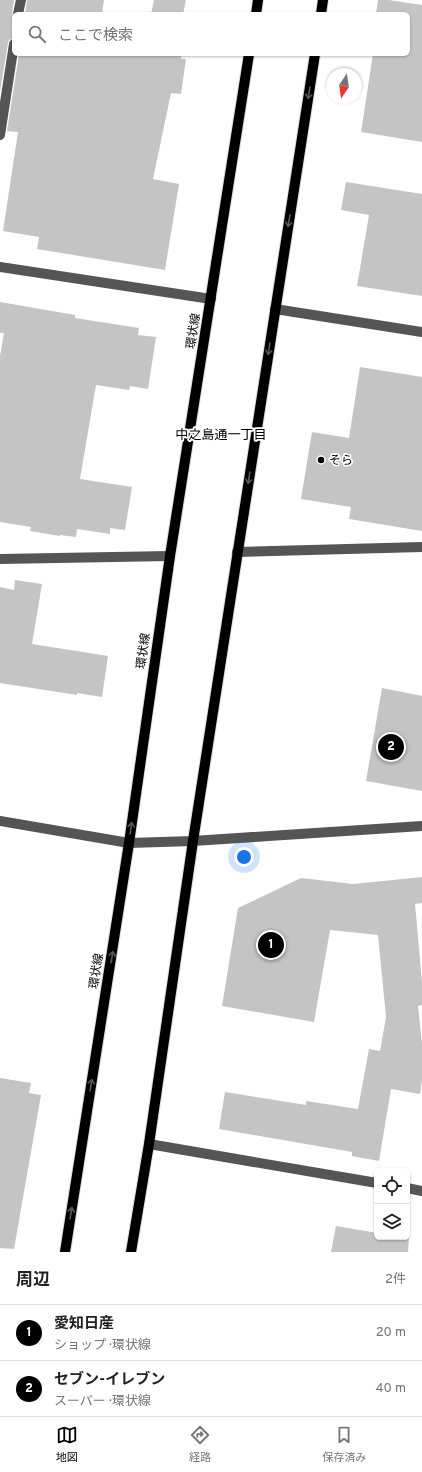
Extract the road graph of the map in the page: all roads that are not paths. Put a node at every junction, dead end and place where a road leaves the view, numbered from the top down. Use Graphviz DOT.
graph roads {
  1 [pos="21,0"];
  2 [pos="258,0"];
  3 [pos="323,0"];
  4 [pos="18,12"];
  5 [pos="256,12"];
  6 [pos="321,12"];
  7 [pos="12,53"];
  8 [pos="250,56"];
  9 [pos="315,56"];
  10 [pos="4,89"];
  11 [pos="0,135"];
  12 [pos="0,267"];
  13 [pos="211,299"];
  14 [pos="275,309"];
  15 [pos="422,332"];
  16 [pos="422,547"];
  17 [pos="238,552"];
  18 [pos="170,556"];
  19 [pos="0,560"];
  20 [pos="0,821"];
  21 [pos="422,826"];
  22 [pos="193,841"];
  23 [pos="129,843"];
  24 [pos="149,1144"];
  25 [pos="374,1182"];
  26 [pos="410,1189"];
  27 [pos="422,1191"];
  28 [pos="65,1252"];
  29 [pos="132,1252"];
  1 -- 4 [label="street"];
  2 -- 5 [label="main road"];
  3 -- 6 [label="main road"];
  7 -- 10 [label="street"];
  8 -- 13 [label="main road, 環状線"];
  9 -- 14 [label="main road, one-way"];
  10 -- 11 [label="street"];
  12 -- 13 [label="street"];
  13 -- 18 [label="main road, 環状線"];
  14 -- 15 [label="street"];
  14 -- 17 [label="main road, one-way"];
  16 -- 17 [label="street"];
  17 -- 22 [label="main road"];
  18 -- 19 [label="street"];
  23 -- 18 [label="main road, 環状線, one-way"];
  20 -- 23 [label="street"];
  21 -- 22 [label="street"];
  22 -- 23 [label="street"];
  22 -- 24 [label="main road"];
  28 -- 23 [label="main road, 環状線, one-way"];
  24 -- 25 [label="street"];
  24 -- 29 [label="main road"];
  26 -- 27 [label="street"];
}
